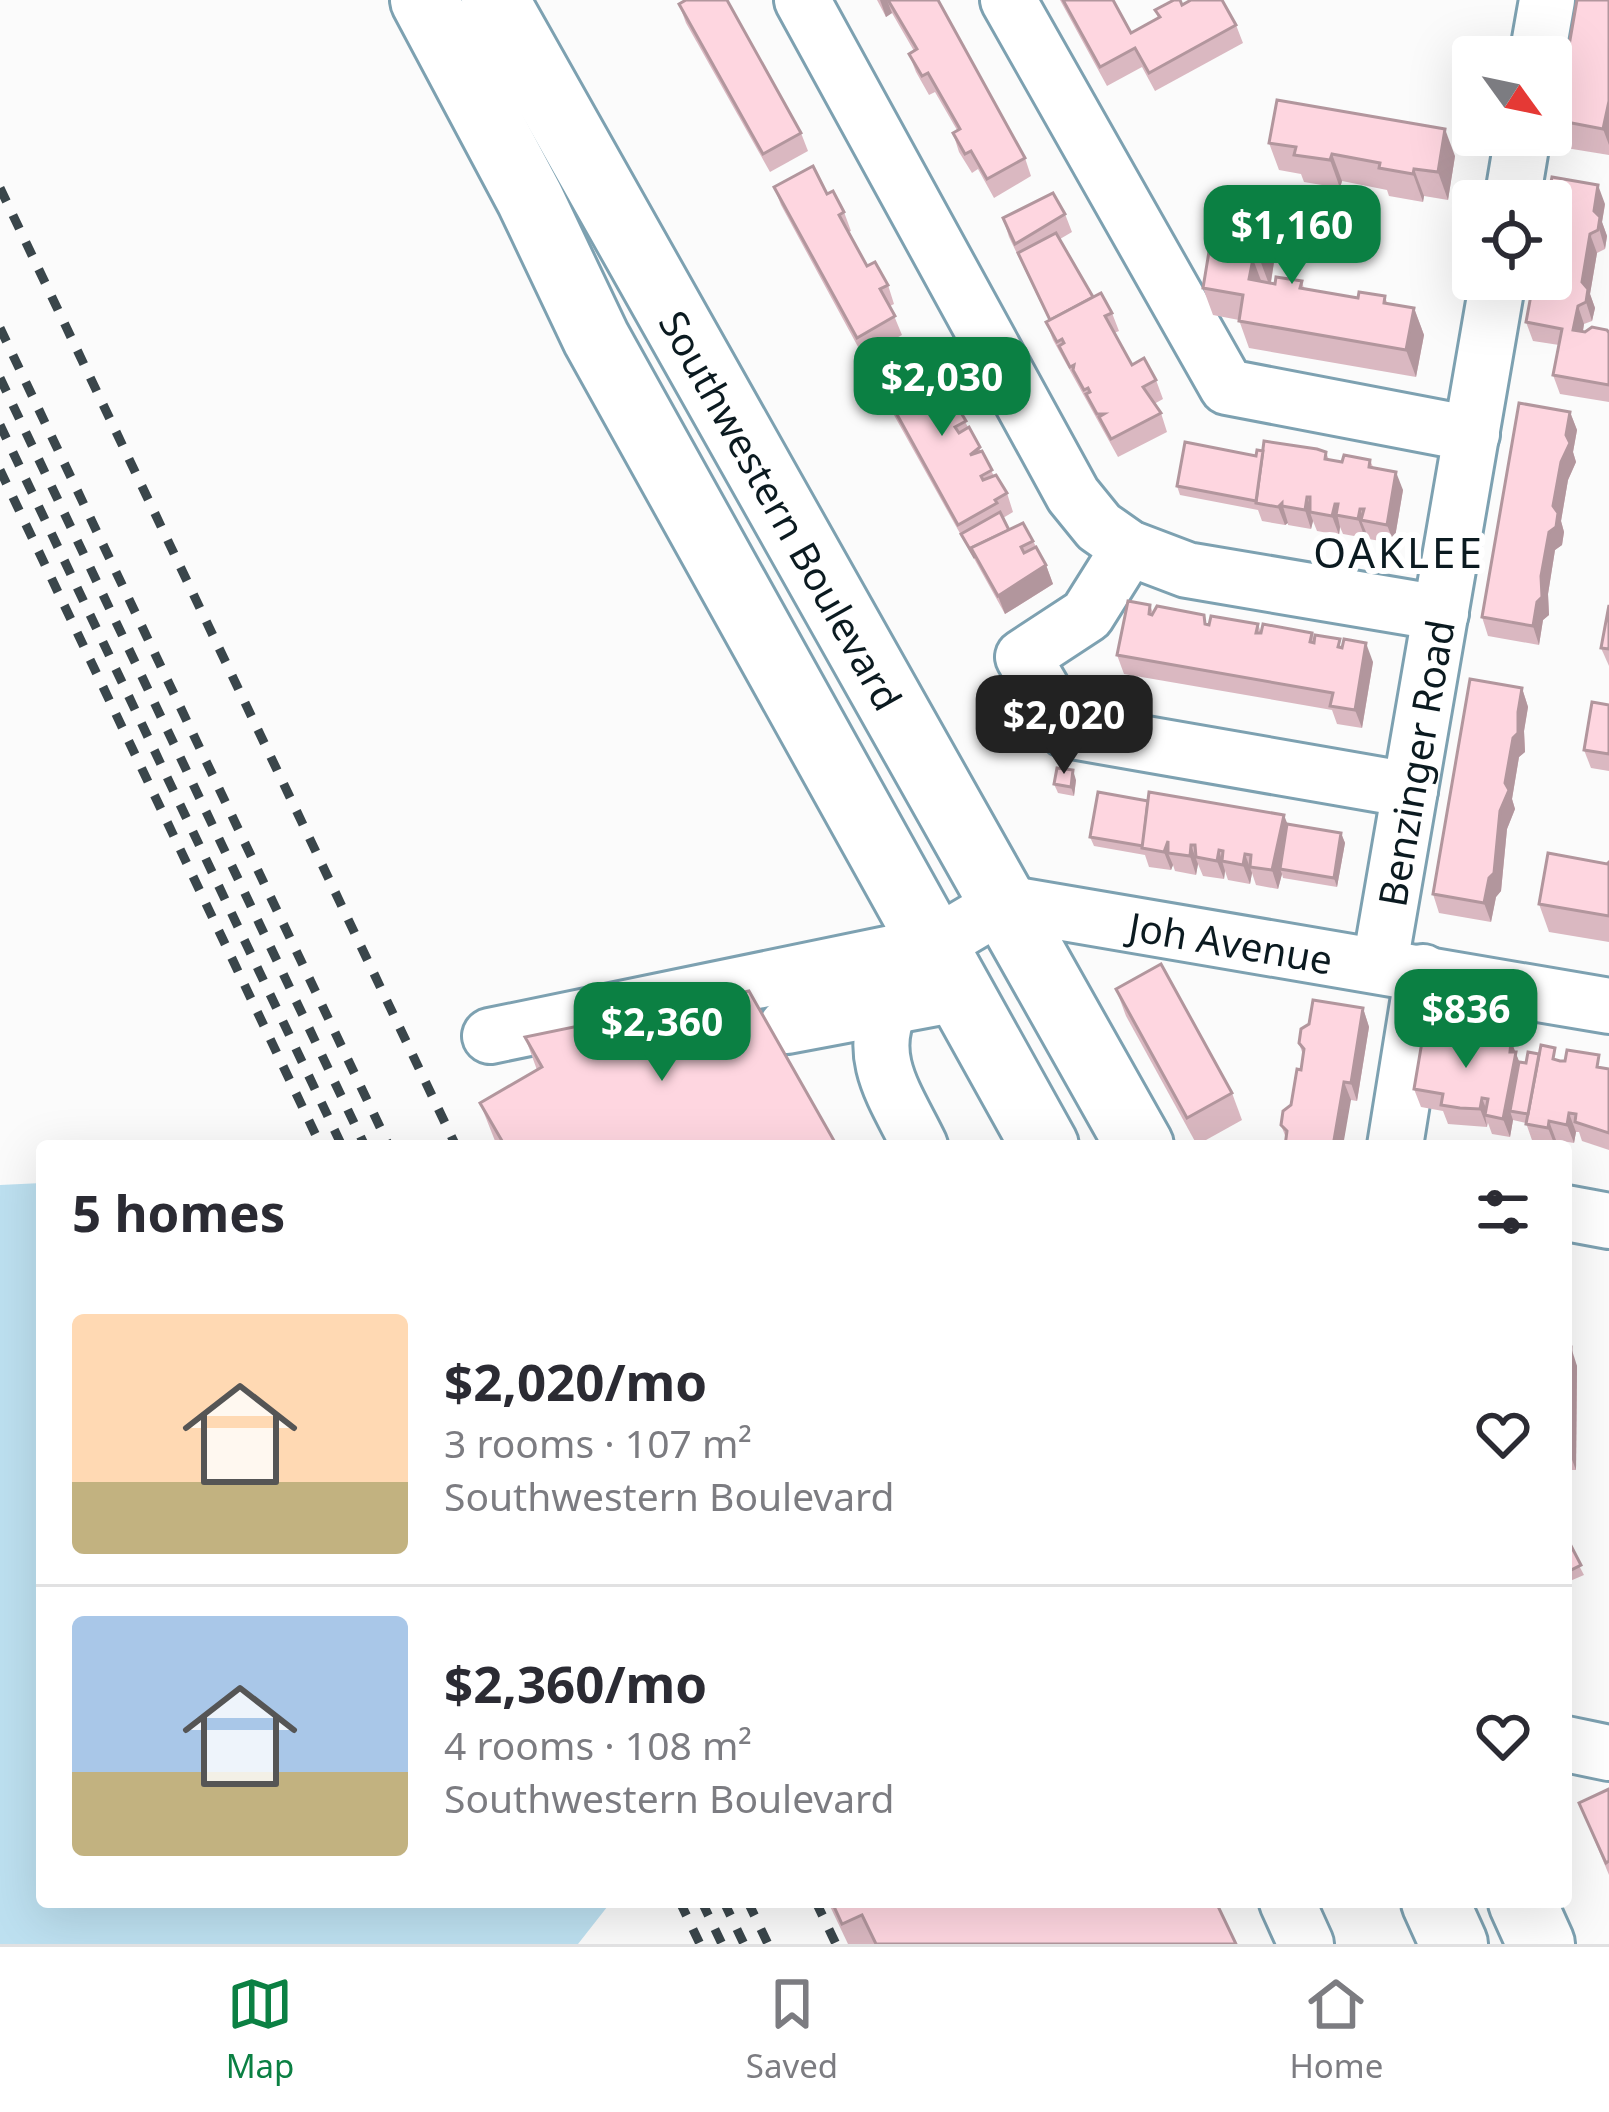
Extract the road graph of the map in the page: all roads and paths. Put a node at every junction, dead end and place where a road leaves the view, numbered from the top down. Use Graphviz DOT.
graph roads {
  1 [pos="424,0"];
  2 [pos="495,0"];
  3 [pos="802,0"];
  4 [pos="1008,0"];
  5 [pos="1547,0"];
  6 [pos="1541,36"];
  7 [pos="1494,300"];
  8 [pos="1472,434"];
  9 [pos="1129,548"];
  10 [pos="1441,613"];
  11 [pos="1410,790"];
  12 [pos="1005,903"];
  13 [pos="950,968"];
  14 [pos="1402,968"];
  15 [pos="891,1006"];
  16 [pos="1609,1006"];
  17 [pos="787,1026"];
  18 [pos="490,1036"];
  19 [pos="917,1140"];
  20 [pos="1043,1140"];
  21 [pos="1137,1140"];
  22 [pos="1395,1140"];
  23 [pos="1572,1215"];
  24 [pos="1609,1221"];
  25 [pos="1572,1745"];
  26 [pos="1609,1753"];
  27 [pos="1290,1908"];
  28 [pos="1438,1908"];
  29 [pos="1525,1908"];
  30 [pos="1306,1944"];
  31 [pos="1454,1944"];
  32 [pos="1541,1944"];
  1 -- 13 [label="main road, Southwestern Boulevard"];
  2 -- 12 [label="main road, Southwestern Boulevard"];
  3 -- 9 [label="street"];
  4 -- 8 [label="street"];
  5 -- 6 [label="street"];
  7 -- 8 [label="street, Benzinger Road"];
  8 -- 10 [label="street, Benzinger Road"];
  9 -- 10 [label="street"];
  9 -- 11 [label="street"];
  10 -- 11 [label="street, Benzinger Road"];
  11 -- 14 [label="street, Benzinger Road"];
  12 -- 13 [label="street"];
  12 -- 14 [label="street, Joh Avenue"];
  12 -- 21 [label="main road, Southwestern Boulevard"];
  13 -- 15 [label="street"];
  13 -- 18 [label="street"];
  13 -- 20 [label="main road, Southwestern Boulevard"];
  14 -- 16 [label="street, Joh Avenue"];
  14 -- 22 [label="street, Benzinger Road"];
  15 -- 17 [label="street"];
  15 -- 19 [label="street"];
  23 -- 24 [label="street"];
  25 -- 26 [label="street"];
  27 -- 30 [label="street"];
  28 -- 31 [label="main road"];
  29 -- 32 [label="main road"];
}
